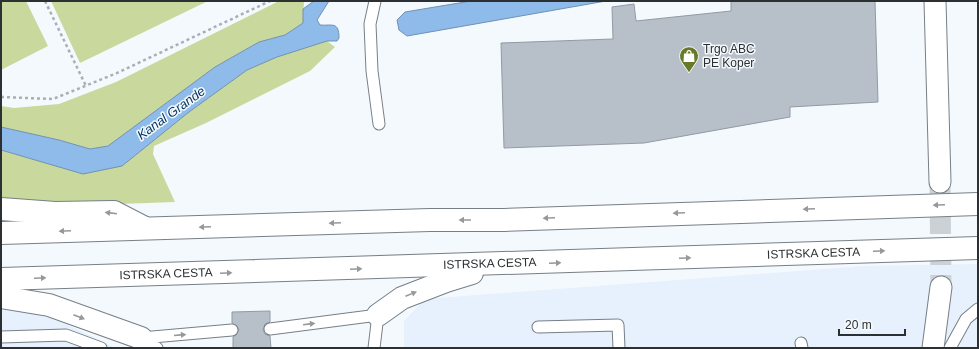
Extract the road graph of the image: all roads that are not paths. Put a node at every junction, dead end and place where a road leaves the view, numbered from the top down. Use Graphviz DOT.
graph roads {
  1 [pos="375,1"];
  2 [pos="935,1"];
  3 [pos="379,124"];
  4 [pos="940,182"];
  5 [pos="978,204"];
  6 [pos="1,209"];
  7 [pos="146,229"];
  8 [pos="1,233"];
  9 [pos="978,248"];
  10 [pos="502,264"];
  11 [pos="1,279"];
  12 [pos="941,287"];
  13 [pos="1,297"];
  14 [pos="978,309"];
  15 [pos="378,315"];
  16 [pos="538,327"];
  17 [pos="270,329"];
  18 [pos="232,330"];
  19 [pos="1,337"];
  20 [pos="149,343"];
  21 [pos="101,348"];
  22 [pos="374,348"];
  23 [pos="619,348"];
  24 [pos="933,348"];
  25 [pos="950,348"];
  1 -- 3 [label="lane"];
  2 -- 4 [label="street"];
  5 -- 7 [label="highway, one-way"];
  7 -- 6 [label="highway, one-way"];
  7 -- 8 [label="highway, one-way"];
  10 -- 9 [label="highway, ISTRSKA CESTA, one-way"];
  11 -- 10 [label="highway, ISTRSKA CESTA, one-way"];
  15 -- 10 [label="highway, one-way"];
  12 -- 24 [label="street"];
  13 -- 20 [label="highway, one-way"];
  14 -- 25 [label="lane"];
  17 -- 15 [label="lane, one-way"];
  15 -- 22 [label="lane"];
  16 -- 23 [label="lane"];
  20 -- 18 [label="lane, one-way"];
  19 -- 21 [label="lane"];
}
